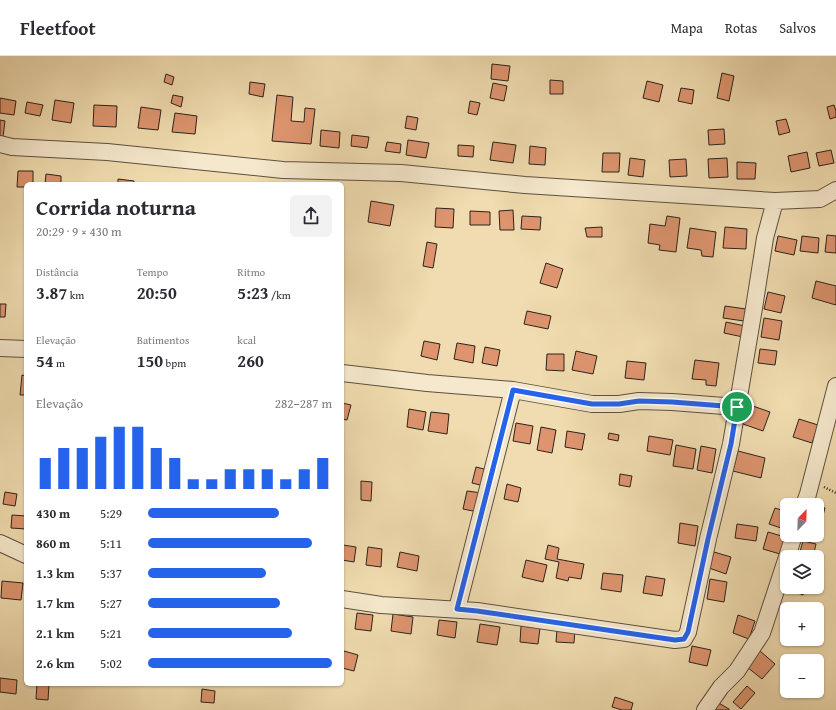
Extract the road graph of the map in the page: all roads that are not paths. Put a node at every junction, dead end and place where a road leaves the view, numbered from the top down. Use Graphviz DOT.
graph roads {
  1 [pos="0,144"];
  2 [pos="836,190"];
  3 [pos="775,201"];
  4 [pos="0,348"];
  5 [pos="24,349"];
  6 [pos="344,373"];
  7 [pos="836,386"];
  8 [pos="513,390"];
  9 [pos="737,407"];
  10 [pos="807,498"];
  11 [pos="0,543"];
  12 [pos="24,554"];
  13 [pos="780,578"];
  14 [pos="344,599"];
  15 [pos="457,609"];
  16 [pos="705,710"];
  1 -- 3 [label="street"];
  2 -- 3 [label="street"];
  3 -- 9 [label="street"];
  4 -- 5 [label="street"];
  6 -- 8 [label="street"];
  7 -- 10 [label="street"];
  8 -- 9 [label="street"];
  8 -- 15 [label="street"];
  9 -- 15 [label="street"];
  11 -- 12 [label="street"];
  13 -- 16 [label="street"];
  14 -- 15 [label="street"];
}
